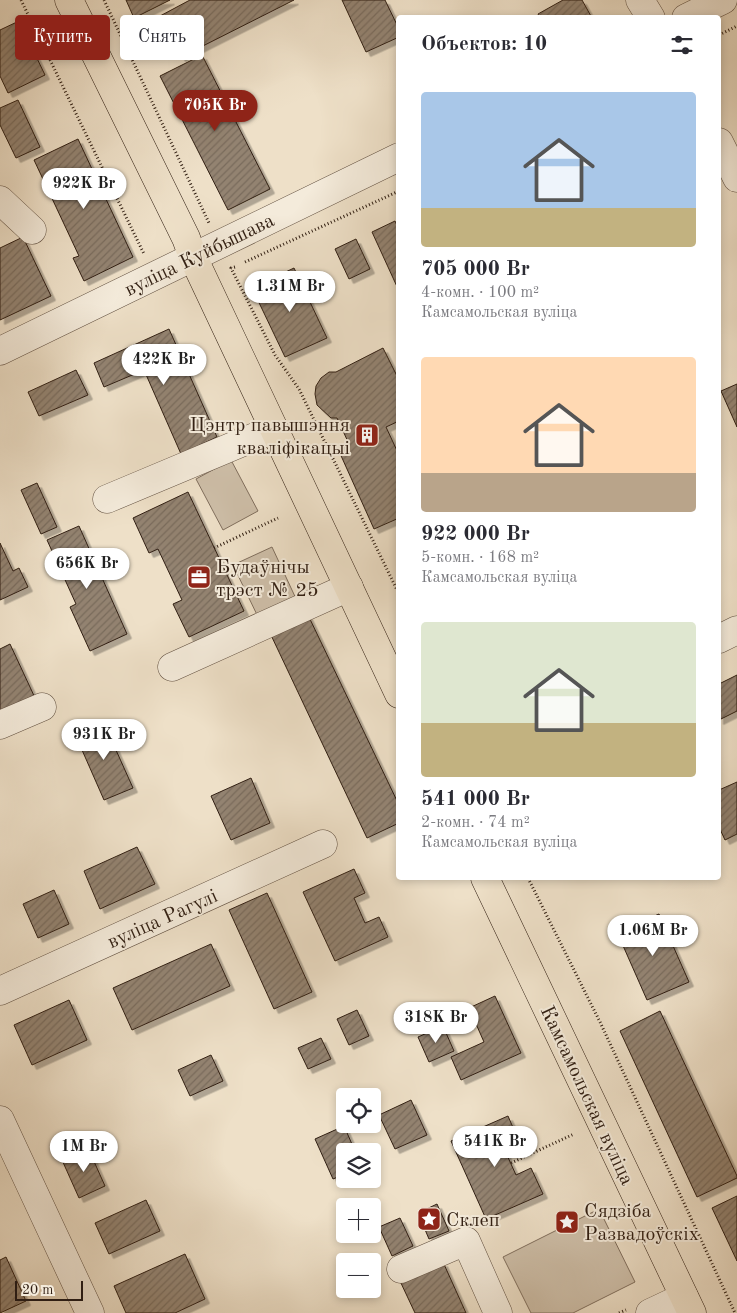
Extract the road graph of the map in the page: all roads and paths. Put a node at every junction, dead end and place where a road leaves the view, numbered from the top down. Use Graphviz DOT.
graph roads {
  1 [pos="21,0"];
  2 [pos="69,0"];
  3 [pos="104,0"];
  4 [pos="640,0"];
  5 [pos="724,0"];
  6 [pos="649,15"];
  7 [pos="692,15"];
  8 [pos="737,26"];
  9 [pos="721,34"];
  10 [pos="721,146"];
  11 [pos="396,158"];
  12 [pos="737,178"];
  13 [pos="396,192"];
  14 [pos="0,200"];
  15 [pos="211,226"];
  16 [pos="32,230"];
  17 [pos="193,256"];
  18 [pos="147,259"];
  19 [pos="0,351"];
  20 [pos="274,429"];
  21 [pos="107,499"];
  22 [pos="278,518"];
  23 [pos="214,548"];
  24 [pos="349,588"];
  25 [pos="396,588"];
  26 [pos="737,630"];
  27 [pos="721,638"];
  28 [pos="172,667"];
  29 [pos="396,688"];
  30 [pos="42,707"];
  31 [pos="0,725"];
  32 [pos="323,844"];
  33 [pos="486,880"];
  34 [pos="529,880"];
  35 [pos="0,991"];
  36 [pos="0,1120"];
  37 [pos="574,1134"];
  38 [pos="510,1163"];
  39 [pos="401,1269"];
  40 [pos="688,1305"];
  41 [pos="90,1313"];
  42 [pos="498,1313"];
  43 [pos="650,1313"];
  44 [pos="735,1313"];
  1 -- 18 [label="path"];
  2 -- 17 [label="main road"];
  3 -- 15 [label="path"];
  4 -- 6 [label="street"];
  5 -- 7 [label="street"];
  8 -- 9 [label="path"];
  10 -- 12 [label="street"];
  11 -- 17 [label="street, вуліца Куйбышава"];
  13 -- 25 [label="path"];
  14 -- 16 [label="street"];
  17 -- 19 [label="street, вуліца Куйбышава"];
  17 -- 20 [label="main road"];
  20 -- 21 [label="street"];
  20 -- 24 [label="main road"];
  22 -- 23 [label="path"];
  24 -- 28 [label="street"];
  24 -- 29 [label="main road"];
  26 -- 27 [label="street"];
  30 -- 31 [label="street"];
  32 -- 35 [label="street, вуліца Рагулі"];
  33 -- 40 [label="main road, Камсамольская вуліца"];
  34 -- 44 [label="path"];
  36 -- 41 [label="street"];
  37 -- 38 [label="path"];
  39 -- 42 [label="street"];
  40 -- 43 [label="street"];
}
